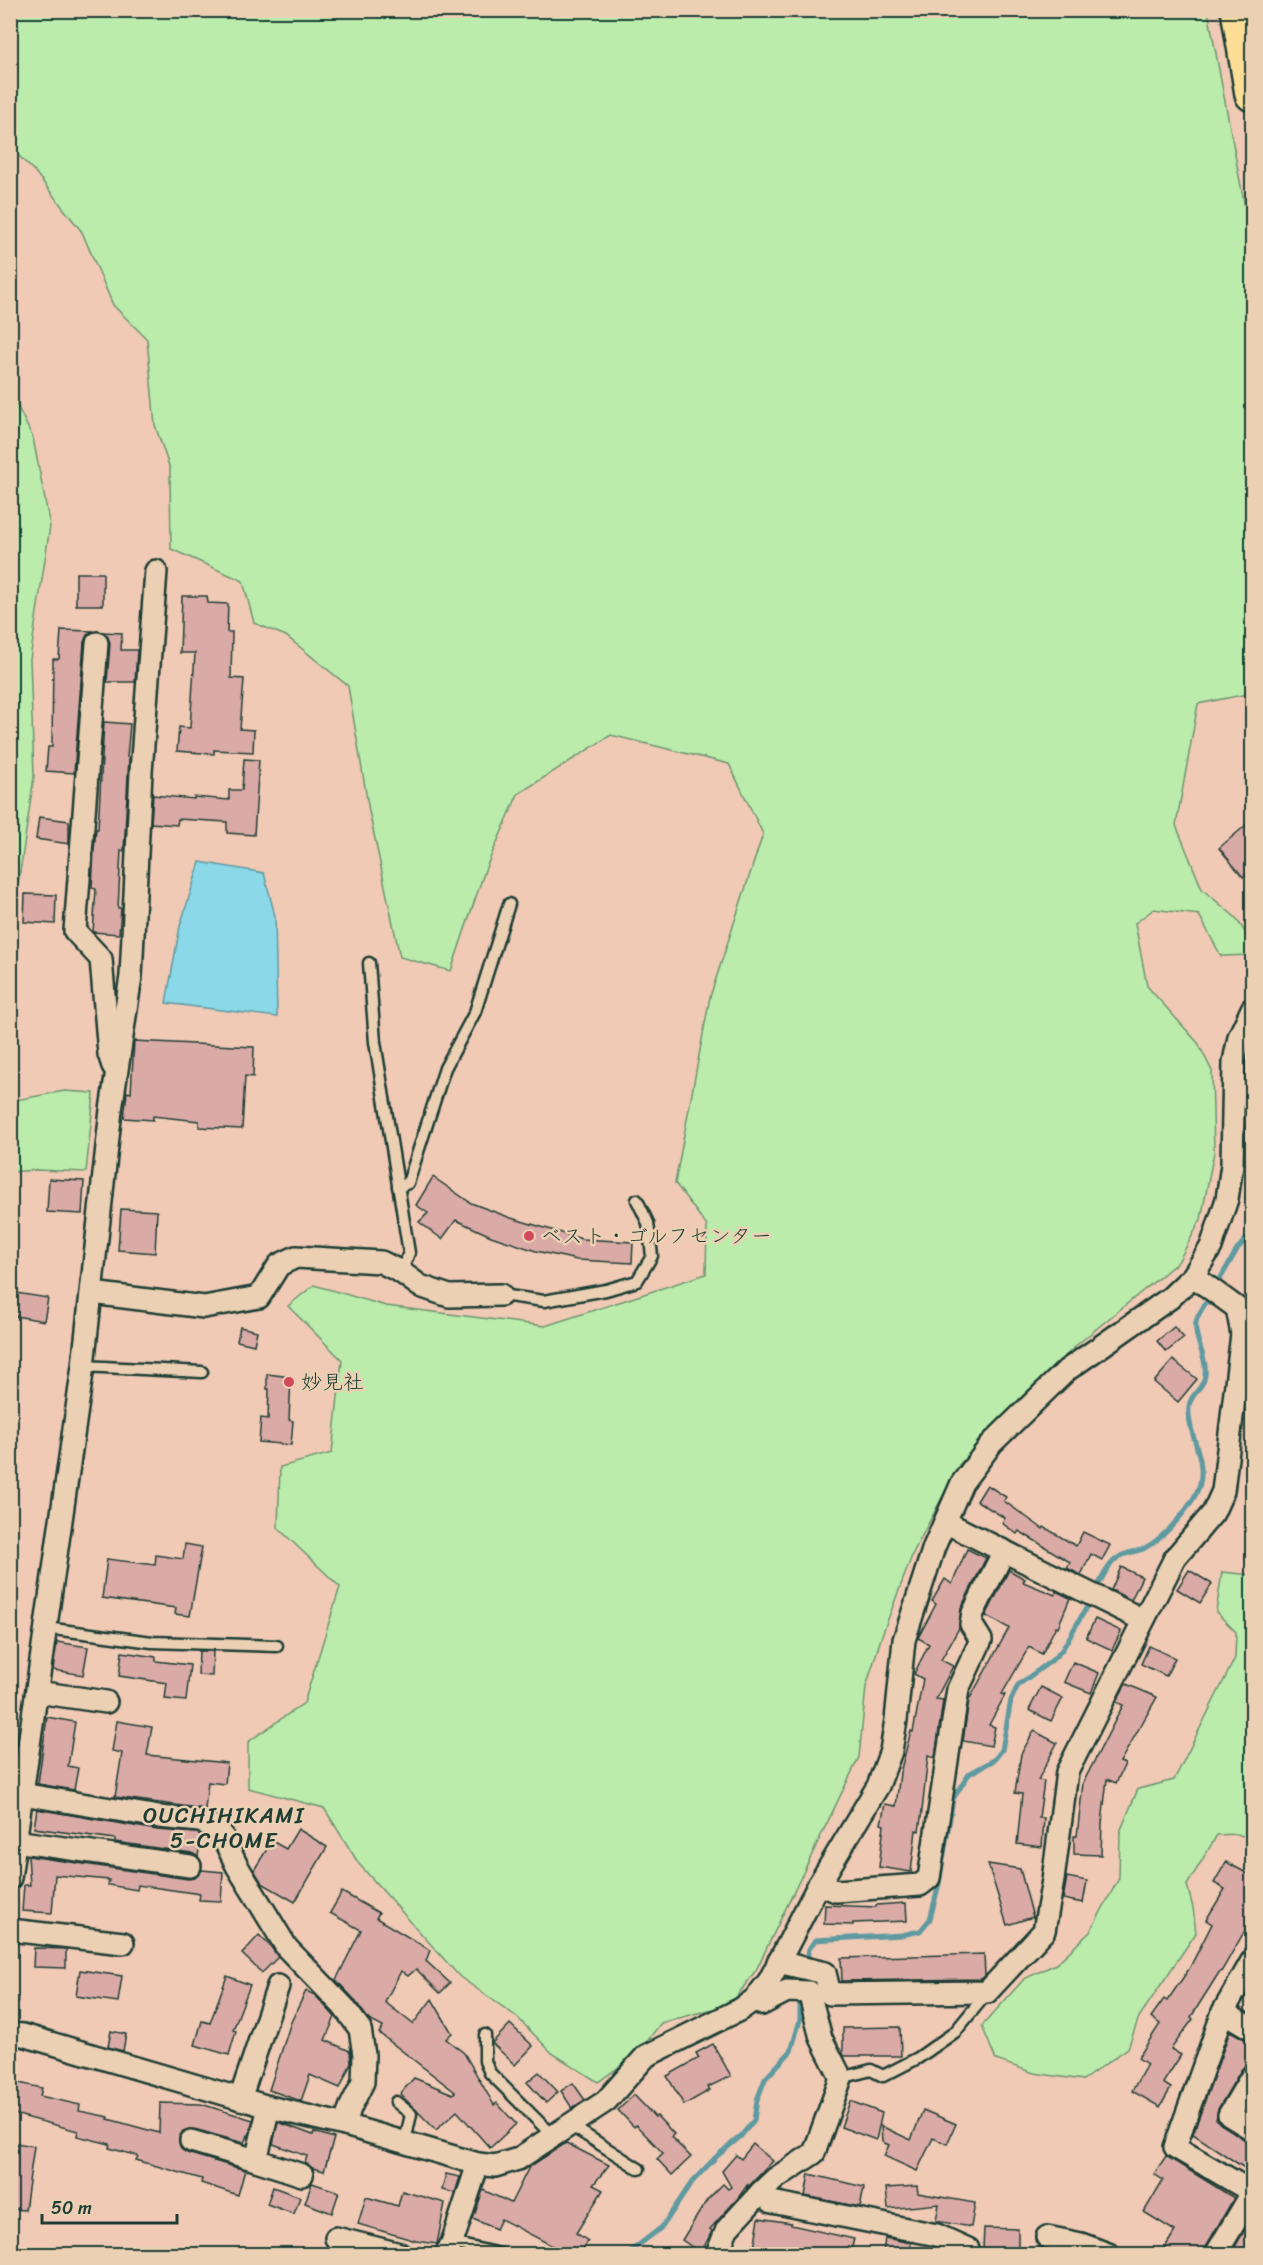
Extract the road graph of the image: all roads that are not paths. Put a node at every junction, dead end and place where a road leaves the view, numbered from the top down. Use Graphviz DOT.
graph roads {
  1 [pos="1238,10"];
  2 [pos="1252,94"];
  3 [pos="156,571"];
  4 [pos="97,643"];
  5 [pos="510,904"];
  6 [pos="369,963"];
  7 [pos="1252,1009"];
  8 [pos="117,1075"];
  9 [pos="398,1187"];
  10 [pos="637,1200"];
  11 [pos="401,1272"];
  12 [pos="1193,1276"];
  13 [pos="92,1293"];
  14 [pos="501,1295"];
  15 [pos="1247,1336"];
  16 [pos="83,1366"];
  17 [pos="202,1372"];
  18 [pos="945,1522"];
  19 [pos="1004,1551"];
  20 [pos="1143,1620"];
  21 [pos="46,1628"];
  22 [pos="277,1646"];
  23 [pos="37,1692"];
  24 [pos="106,1702"];
  25 [pos="18,1800"];
  26 [pos="15,1841"];
  27 [pos="190,1866"];
  28 [pos="10,1878"];
  29 [pos="819,1884"];
  30 [pos="10,1930"];
  31 [pos="123,1943"];
  32 [pos="1252,1961"];
  33 [pos="778,1962"];
  34 [pos="278,1986"];
  35 [pos="987,1992"];
  36 [pos="755,1999"];
  37 [pos="1223,2012"];
  38 [pos="1252,2030"];
  39 [pos="10,2034"];
  40 [pos="485,2035"];
  41 [pos="1252,2076"];
  42 [pos="841,2078"];
  43 [pos="240,2099"];
  44 [pos="396,2102"];
  45 [pos="269,2107"];
  46 [pos="345,2125"];
  47 [pos="1252,2129"];
  48 [pos="561,2130"];
  49 [pos="192,2141"];
  50 [pos="405,2142"];
  51 [pos="256,2160"];
  52 [pos="478,2164"];
  53 [pos="639,2169"];
  54 [pos="302,2175"];
  55 [pos="760,2192"];
  56 [pos="1252,2193"];
  57 [pos="1047,2237"];
  58 [pos="336,2238"];
  59 [pos="449,2249"];
  60 [pos="400,2254"];
  61 [pos="500,2254"];
  62 [pos="717,2254"];
  63 [pos="970,2254"];
  64 [pos="1108,2254"];
  65 [pos="1216,2254"];
  1 -- 2 [label="highway"];
  3 -- 8 [label="street"];
  4 -- 8 [label="street"];
  5 -- 9 [label="lane"];
  6 -- 9 [label="lane"];
  7 -- 12 [label="street"];
  8 -- 13 [label="street"];
  9 -- 11 [label="lane"];
  10 -- 14 [label="lane"];
  11 -- 13 [label="street"];
  11 -- 14 [label="street"];
  12 -- 15 [label="street"];
  12 -- 18 [label="street"];
  13 -- 16 [label="street"];
  15 -- 20 [label="street"];
  16 -- 17 [label="lane"];
  16 -- 21 [label="street"];
  18 -- 19 [label="street"];
  18 -- 29 [label="street"];
  19 -- 20 [label="street"];
  19 -- 29 [label="street"];
  20 -- 35 [label="street"];
  21 -- 22 [label="lane"];
  21 -- 23 [label="street"];
  23 -- 24 [label="street"];
  23 -- 25 [label="street"];
  25 -- 26 [label="street"];
  25 -- 46 [label="street"];
  26 -- 27 [label="street"];
  26 -- 28 [label="street"];
  29 -- 33 [label="street"];
  30 -- 31 [label="street"];
  32 -- 37 [label="street"];
  33 -- 35 [label="street"];
  33 -- 36 [label="street"];
  34 -- 43 [label="street"];
  35 -- 42 [label="lane"];
  36 -- 42 [label="street"];
  36 -- 48 [label="street"];
  37 -- 38 [label="street"];
  37 -- 56 [label="street"];
  39 -- 43 [label="street"];
  40 -- 48 [label="lane"];
  41 -- 47 [label="street"];
  42 -- 55 [label="street"];
  43 -- 45 [label="street"];
  44 -- 50 [label="lane"];
  45 -- 46 [label="street"];
  45 -- 51 [label="street"];
  46 -- 50 [label="street"];
  48 -- 52 [label="street"];
  48 -- 53 [label="lane"];
  49 -- 51 [label="street"];
  50 -- 52 [label="street"];
  51 -- 54 [label="street"];
  52 -- 59 [label="street"];
  55 -- 62 [label="street"];
  55 -- 63 [label="street"];
  56 -- 65 [label="street"];
  57 -- 64 [label="street"];
  58 -- 60 [label="street"];
  59 -- 61 [label="lane"];
}
